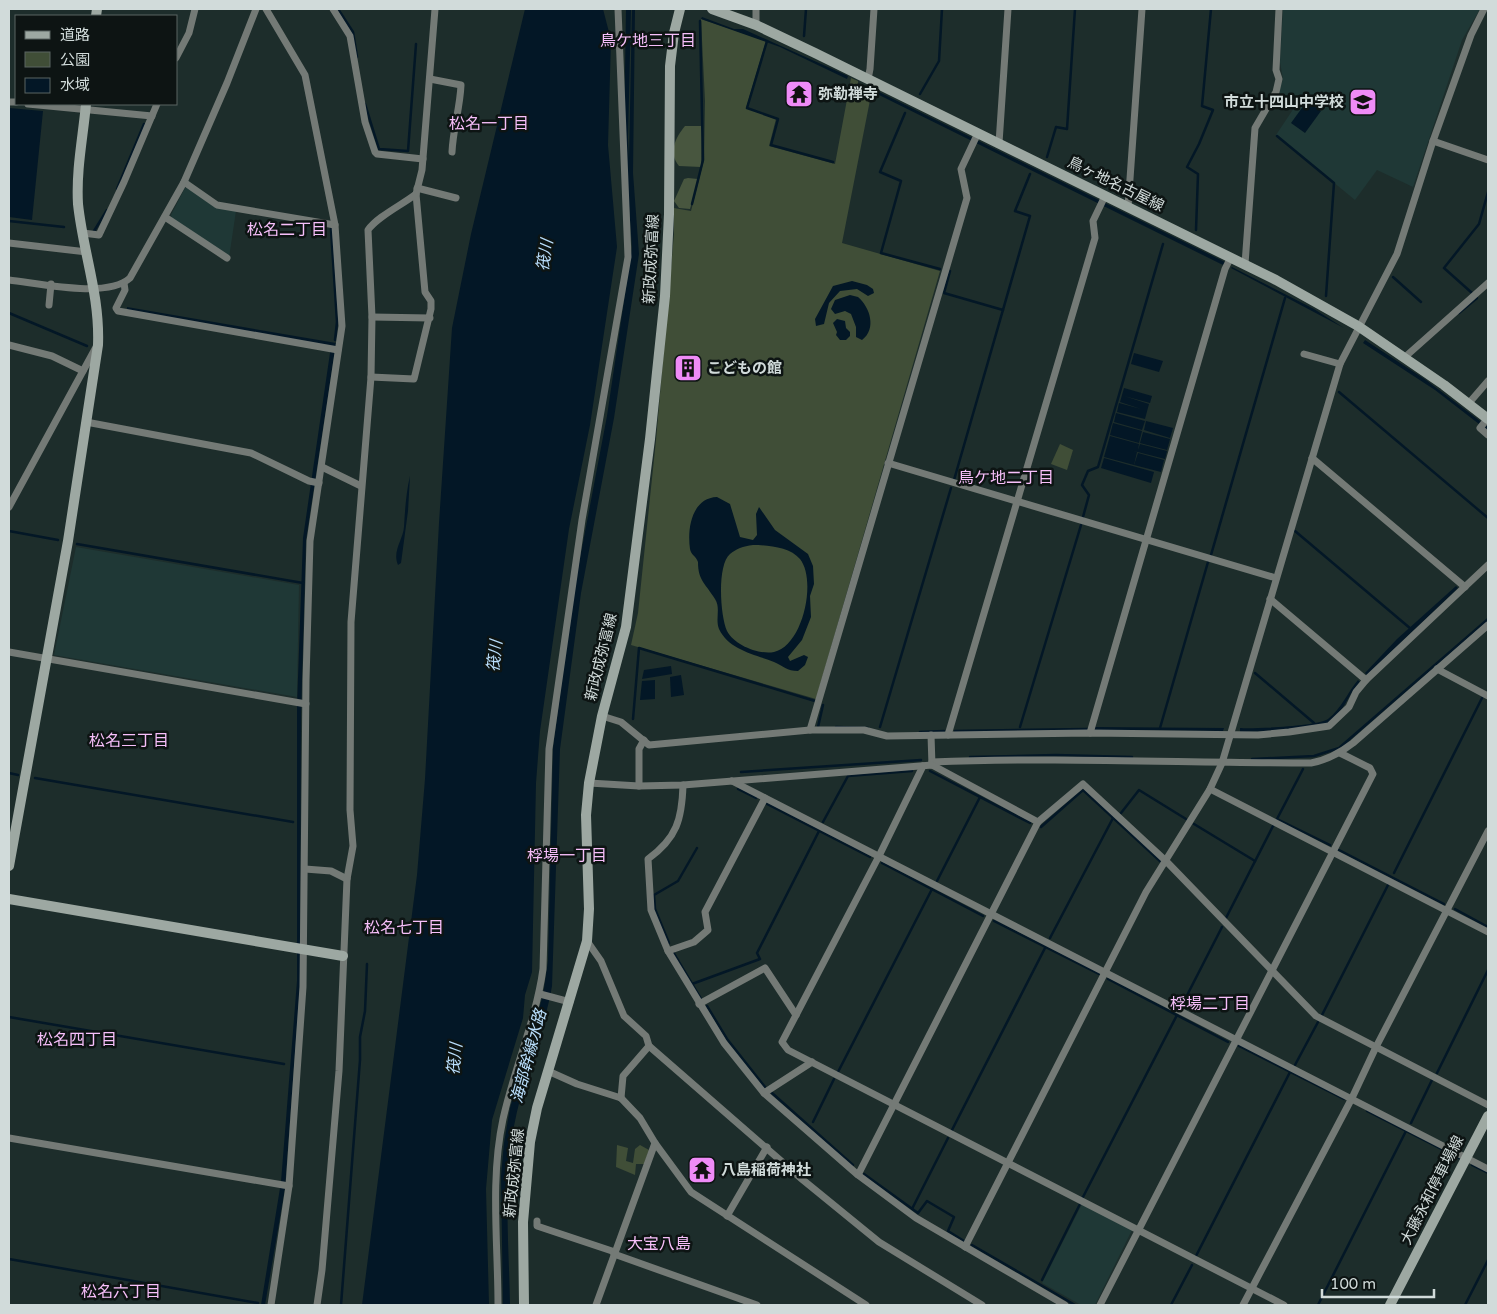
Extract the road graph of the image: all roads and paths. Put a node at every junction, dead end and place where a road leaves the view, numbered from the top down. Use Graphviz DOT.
graph roads {
  1 [pos="195,9"];
  2 [pos="256,9"];
  3 [pos="266,9"];
  4 [pos="333,9"];
  5 [pos="434,9"];
  6 [pos="618,9"];
  7 [pos="680,9"];
  8 [pos="712,9"];
  9 [pos="756,9"];
  10 [pos="874,9"];
  11 [pos="1008,9"];
  12 [pos="1142,9"];
  13 [pos="1279,9"];
  14 [pos="1484,9"];
  15 [pos="756,25"];
  16 [pos="178,54"];
  17 [pos="868,79"];
  18 [pos="430,80"];
  19 [pos="47,105"];
  20 [pos="157,105"];
  21 [pos="86,107"];
  22 [pos="152,116"];
  23 [pos="976,137"];
  24 [pos="1433,141"];
  25 [pos="999,144"];
  26 [pos="452,152"];
  27 [pos="423,159"];
  28 [pos="1488,160"];
  29 [pos="184,182"];
  30 [pos="416,191"];
  31 [pos="456,198"];
  32 [pos="1103,200"];
  33 [pos="1128,207"];
  34 [pos="165,217"];
  35 [pos="335,225"];
  36 [pos="83,233"];
  37 [pos="9,243"];
  38 [pos="87,252"];
  39 [pos="227,258"];
  40 [pos="1231,258"];
  41 [pos="1245,264"];
  42 [pos="9,280"];
  43 [pos="124,283"];
  44 [pos="1488,283"];
  45 [pos="51,284"];
  46 [pos="95,289"];
  47 [pos="48,305"];
  48 [pos="372,318"];
  49 [pos="430,318"];
  50 [pos="1358,326"];
  51 [pos="9,345"];
  52 [pos="98,345"];
  53 [pos="335,350"];
  54 [pos="1304,354"];
  55 [pos="1405,357"];
  56 [pos="1340,364"];
  57 [pos="83,372"];
  58 [pos="371,377"];
  59 [pos="1488,381"];
  60 [pos="1469,403"];
  61 [pos="1486,421"];
  62 [pos="86,422"];
  63 [pos="1488,435"];
  64 [pos="1312,458"];
  65 [pos="888,463"];
  66 [pos="322,467"];
  67 [pos="315,482"];
  68 [pos="361,486"];
  69 [pos="1017,502"];
  70 [pos="9,507"];
  71 [pos="1147,540"];
  72 [pos="1488,565"];
  73 [pos="1276,578"];
  74 [pos="1465,587"];
  75 [pos="1270,599"];
  76 [pos="1488,625"];
  77 [pos="9,652"];
  78 [pos="47,659"];
  79 [pos="1437,669"];
  80 [pos="1366,680"];
  81 [pos="1488,696"];
  82 [pos="302,704"];
  83 [pos="602,716"];
  84 [pos="810,730"];
  85 [pos="1090,733"];
  86 [pos="931,735"];
  87 [pos="948,735"];
  88 [pos="1230,735"];
  89 [pos="644,740"];
  90 [pos="1340,753"];
  91 [pos="932,763"];
  92 [pos="1222,763"];
  93 [pos="923,766"];
  94 [pos="732,781"];
  95 [pos="589,783"];
  96 [pos="683,784"];
  97 [pos="639,786"];
  98 [pos="1210,790"];
  99 [pos="765,798"];
  100 [pos="1038,822"];
  101 [pos="1488,831"];
  102 [pos="1332,852"];
  103 [pos="879,856"];
  104 [pos="1166,861"];
  105 [pos="9,866"];
  106 [pos="305,869"];
  107 [pos="346,879"];
  108 [pos="9,899"];
  109 [pos="1448,911"];
  110 [pos="991,914"];
  111 [pos="1488,932"];
  112 [pos="588,941"];
  113 [pos="300,949"];
  114 [pos="668,951"];
  115 [pos="343,956"];
  116 [pos="1272,971"];
  117 [pos="1105,972"];
  118 [pos="541,994"];
  119 [pos="570,1002"];
  120 [pos="699,1004"];
  121 [pos="796,1015"];
  122 [pos="1236,1040"];
  123 [pos="649,1046"];
  124 [pos="1376,1047"];
  125 [pos="812,1062"];
  126 [pos="548,1071"];
  127 [pos="764,1093"];
  128 [pos="620,1098"];
  129 [pos="1352,1098"];
  130 [pos="893,1104"];
  131 [pos="1488,1105"];
  132 [pos="1488,1116"];
  133 [pos="9,1138"];
  134 [pos="655,1144"];
  135 [pos="767,1147"];
  136 [pos="1466,1157"];
  137 [pos="1008,1163"];
  138 [pos="1488,1168"];
  139 [pos="858,1175"];
  140 [pos="285,1186"];
  141 [pos="727,1216"];
  142 [pos="537,1221"];
  143 [pos="1138,1230"];
  144 [pos="965,1247"];
  145 [pos="615,1254"];
  146 [pos="1252,1289"];
  147 [pos="271,1305"];
  148 [pos="317,1305"];
  149 [pos="498,1305"];
  150 [pos="524,1305"];
  151 [pos="596,1305"];
  152 [pos="757,1305"];
  153 [pos="866,1305"];
  154 [pos="982,1305"];
  155 [pos="1065,1305"];
  156 [pos="1100,1305"];
  157 [pos="1243,1305"];
  158 [pos="1284,1305"];
  159 [pos="1390,1305"];
  1 -- 16 [label="street"];
  2 -- 29 [label="street"];
  3 -- 35 [label="street"];
  4 -- 27 [label="street"];
  5 -- 18 [label="street"];
  6 -- 118 [label="street"];
  7 -- 83 [label="main road, 新政成弥富線"];
  8 -- 15 [label="main road, 鳥ヶ地名古屋線"];
  9 -- 15 [label="street"];
  10 -- 17 [label="street"];
  11 -- 25 [label="street"];
  12 -- 33 [label="street"];
  13 -- 41 [label="street"];
  14 -- 24 [label="street"];
  15 -- 17 [label="main road, 鳥ヶ地名古屋線"];
  17 -- 23 [label="main road, 鳥ヶ地名古屋線"];
  18 -- 26 [label="street"];
  18 -- 27 [label="street"];
  19 -- 21 [label="street"];
  20 -- 22 [label="street"];
  21 -- 22 [label="street"];
  21 -- 36 [label="main road"];
  22 -- 36 [label="street"];
  23 -- 25 [label="main road, 鳥ヶ地名古屋線"];
  23 -- 65 [label="street"];
  24 -- 28 [label="street"];
  24 -- 50 [label="street"];
  25 -- 32 [label="main road, 鳥ヶ地名古屋線"];
  27 -- 30 [label="street"];
  29 -- 34 [label="street"];
  29 -- 35 [label="street"];
  30 -- 31 [label="street"];
  30 -- 48 [label="street"];
  30 -- 49 [label="street"];
  32 -- 33 [label="main road, 鳥ヶ地名古屋線"];
  32 -- 69 [label="street"];
  33 -- 40 [label="main road, 鳥ヶ地名古屋線"];
  34 -- 39 [label="street"];
  34 -- 43 [label="street"];
  35 -- 53 [label="street"];
  36 -- 38 [label="main road"];
  37 -- 38 [label="street"];
  38 -- 46 [label="main road"];
  40 -- 41 [label="main road, 鳥ヶ地名古屋線"];
  40 -- 71 [label="street"];
  41 -- 50 [label="main road, 鳥ヶ地名古屋線"];
  42 -- 45 [label="street"];
  43 -- 46 [label="street"];
  43 -- 53 [label="street"];
  44 -- 55 [label="street"];
  45 -- 46 [label="street"];
  45 -- 47 [label="street"];
  46 -- 52 [label="main road"];
  48 -- 49 [label="street"];
  48 -- 58 [label="street"];
  49 -- 58 [label="street"];
  50 -- 55 [label="main road, 鳥ヶ地名古屋線"];
  50 -- 56 [label="street"];
  51 -- 57 [label="street"];
  52 -- 57 [label="street"];
  52 -- 62 [label="main road"];
  53 -- 66 [label="street"];
  54 -- 56 [label="street"];
  55 -- 60 [label="main road, 鳥ヶ地名古屋線"];
  56 -- 64 [label="street"];
  57 -- 70 [label="street"];
  58 -- 68 [label="street"];
  59 -- 60 [label="street"];
  60 -- 61 [label="main road, 鳥ヶ地名古屋線"];
  61 -- 63 [label="street"];
  62 -- 67 [label="street"];
  62 -- 78 [label="main road"];
  64 -- 73 [label="street"];
  64 -- 74 [label="street"];
  65 -- 69 [label="street"];
  65 -- 84 [label="street"];
  66 -- 67 [label="street"];
  66 -- 68 [label="street"];
  67 -- 82 [label="street"];
  68 -- 107 [label="street"];
  69 -- 71 [label="street"];
  69 -- 87 [label="street"];
  71 -- 73 [label="street"];
  71 -- 85 [label="street"];
  72 -- 74 [label="street"];
  73 -- 75 [label="street"];
  74 -- 80 [label="street"];
  75 -- 80 [label="street"];
  75 -- 88 [label="street"];
  76 -- 79 [label="street"];
  77 -- 78 [label="street"];
  78 -- 82 [label="street"];
  78 -- 105 [label="main road"];
  79 -- 81 [label="street"];
  79 -- 90 [label="street"];
  80 -- 88 [label="street"];
  82 -- 106 [label="street"];
  83 -- 89 [label="street"];
  83 -- 95 [label="main road, 新政成弥富線"];
  84 -- 86 [label="street"];
  84 -- 89 [label="street"];
  85 -- 87 [label="street"];
  85 -- 88 [label="street"];
  86 -- 87 [label="street"];
  86 -- 91 [label="street"];
  88 -- 92 [label="street"];
  89 -- 97 [label="street"];
  90 -- 92 [label="street"];
  90 -- 102 [label="street"];
  91 -- 92 [label="street"];
  91 -- 93 [label="street"];
  91 -- 100 [label="street"];
  92 -- 98 [label="street"];
  93 -- 94 [label="street"];
  93 -- 103 [label="street"];
  94 -- 96 [label="street"];
  94 -- 99 [label="street"];
  95 -- 97 [label="street"];
  95 -- 112 [label="main road, 新政成弥富線"];
  96 -- 97 [label="street"];
  96 -- 114 [label="street"];
  98 -- 102 [label="street"];
  98 -- 104 [label="street"];
  99 -- 103 [label="street"];
  99 -- 114 [label="street"];
  100 -- 104 [label="street"];
  100 -- 110 [label="street"];
  101 -- 109 [label="street"];
  102 -- 109 [label="street"];
  102 -- 116 [label="street"];
  103 -- 110 [label="street"];
  103 -- 121 [label="street"];
  104 -- 116 [label="street"];
  104 -- 117 [label="street"];
  106 -- 107 [label="street"];
  106 -- 113 [label="street"];
  107 -- 115 [label="street"];
  108 -- 113 [label="main road"];
  109 -- 111 [label="street"];
  109 -- 124 [label="street"];
  110 -- 117 [label="street"];
  110 -- 130 [label="street"];
  112 -- 119 [label="main road, 新政成弥富線"];
  112 -- 123 [label="street"];
  113 -- 115 [label="main road"];
  113 -- 140 [label="street"];
  114 -- 120 [label="street"];
  115 -- 148 [label="street"];
  116 -- 122 [label="street"];
  116 -- 124 [label="street"];
  117 -- 122 [label="street"];
  117 -- 137 [label="street"];
  118 -- 119 [label="street"];
  118 -- 149 [label="street"];
  119 -- 126 [label="main road, 新政成弥富線"];
  120 -- 121 [label="street"];
  120 -- 127 [label="street"];
  121 -- 125 [label="street"];
  122 -- 129 [label="street"];
  122 -- 143 [label="street"];
  123 -- 128 [label="street"];
  123 -- 135 [label="street"];
  124 -- 129 [label="street"];
  124 -- 131 [label="street"];
  125 -- 127 [label="street"];
  125 -- 130 [label="street"];
  126 -- 128 [label="street"];
  126 -- 150 [label="main road, 新政成弥富線"];
  127 -- 139 [label="street"];
  128 -- 134 [label="street"];
  129 -- 136 [label="street"];
  129 -- 146 [label="street"];
  130 -- 137 [label="street"];
  130 -- 139 [label="street"];
  132 -- 136 [label="main road, 大藤永和停車場線"];
  133 -- 140 [label="street"];
  134 -- 141 [label="street"];
  134 -- 145 [label="street"];
  135 -- 141 [label="street"];
  135 -- 154 [label="street"];
  136 -- 138 [label="street"];
  136 -- 159 [label="main road, 大藤永和停車場線"];
  137 -- 143 [label="street"];
  137 -- 144 [label="street"];
  139 -- 144 [label="street"];
  140 -- 147 [label="street"];
  141 -- 153 [label="street"];
  142 -- 145 [label="street"];
  143 -- 146 [label="street"];
  143 -- 156 [label="street"];
  144 -- 155 [label="street"];
  145 -- 151 [label="street"];
  145 -- 152 [label="street"];
  146 -- 157 [label="street"];
  146 -- 158 [label="street"];
}
